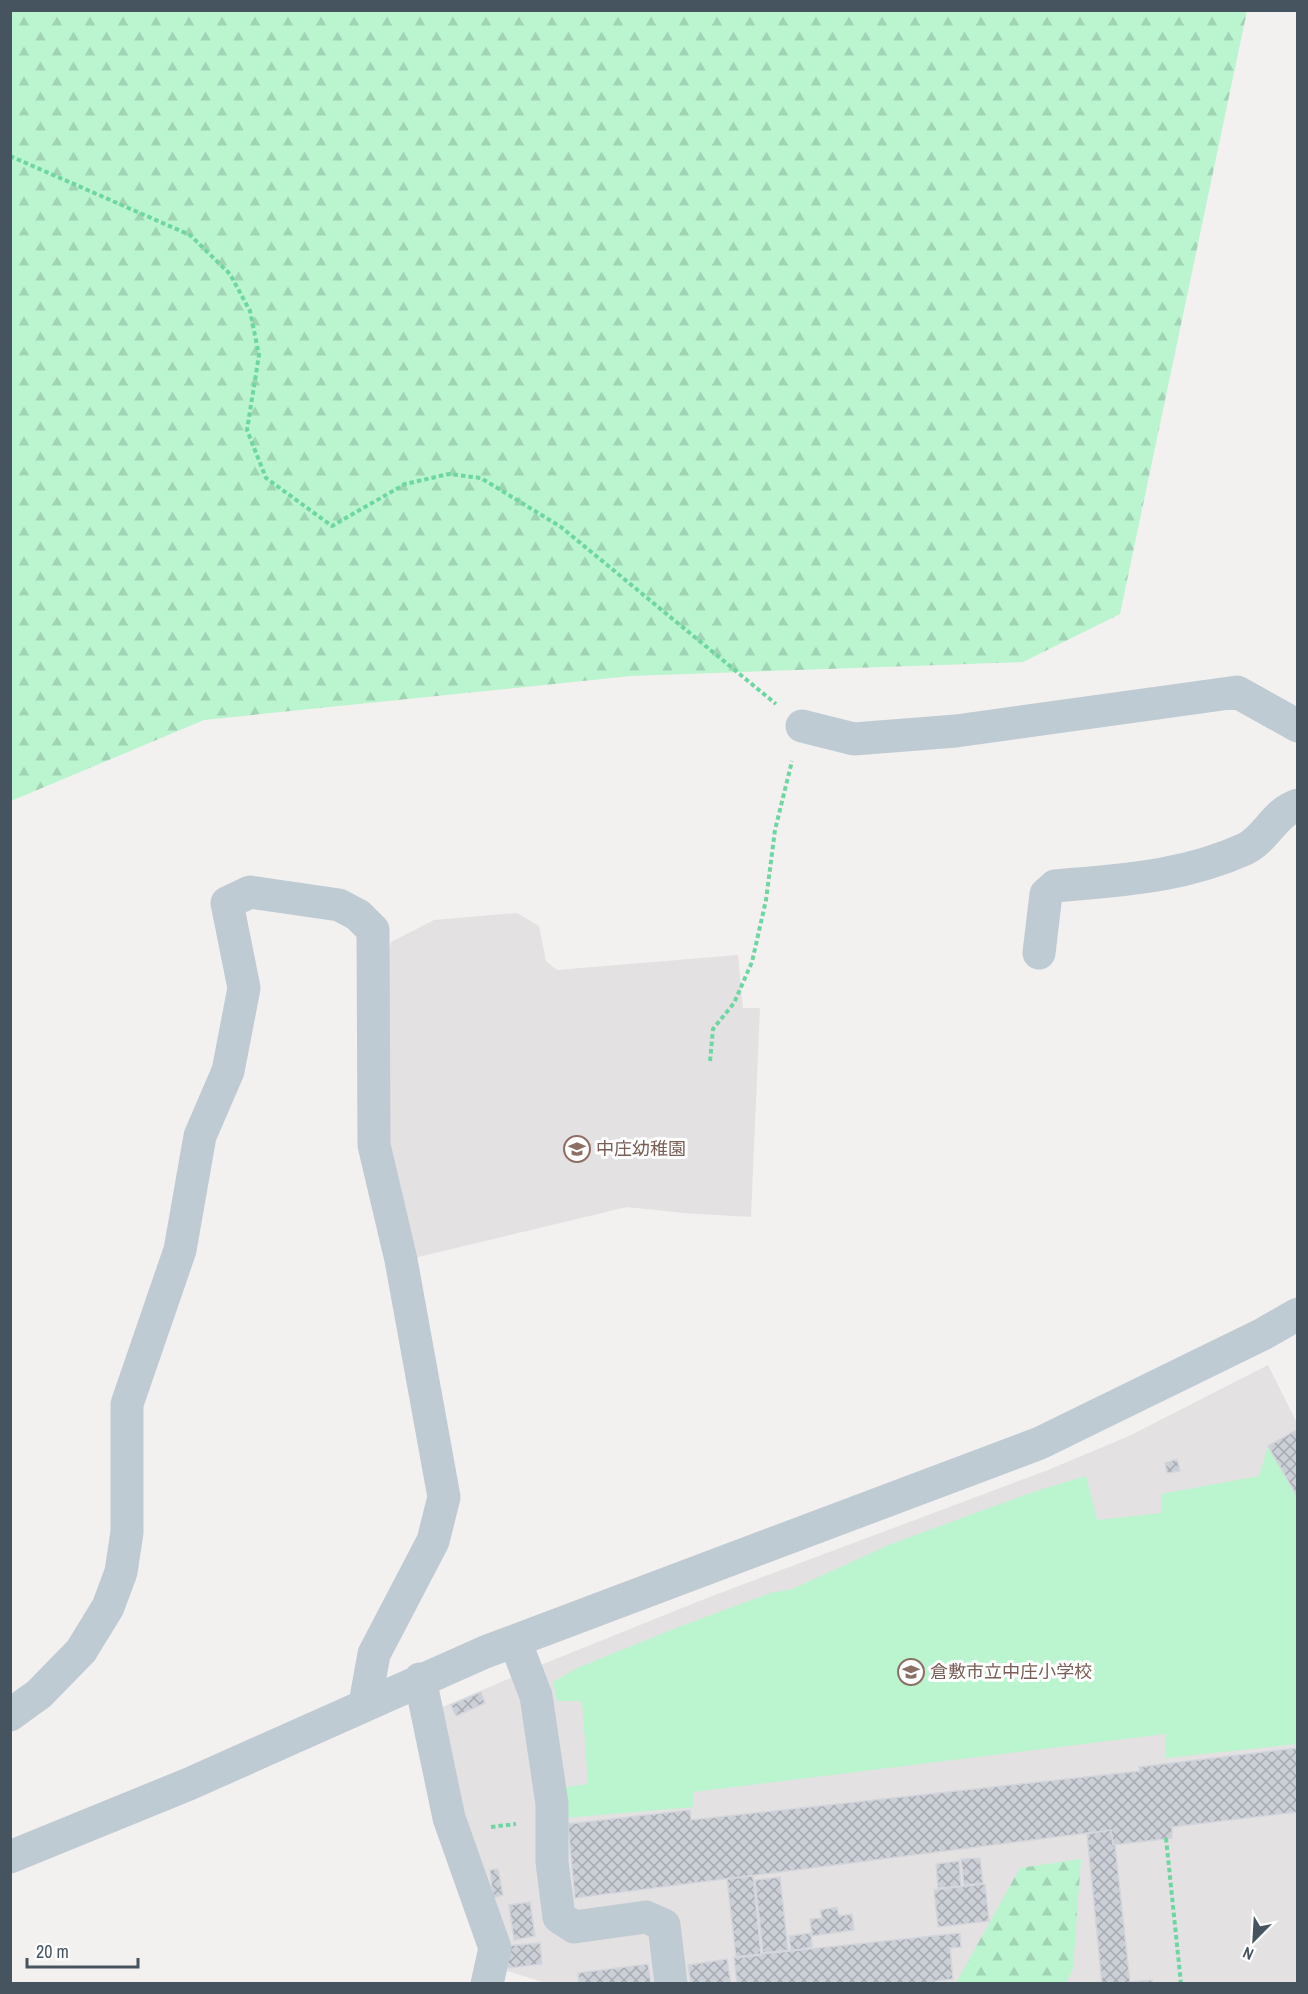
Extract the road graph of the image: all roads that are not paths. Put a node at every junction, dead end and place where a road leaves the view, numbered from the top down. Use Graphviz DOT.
graph roads {
  1 [pos="802,726"];
  2 [pos="1298,726"];
  3 [pos="1298,805"];
  4 [pos="1040,953"];
  5 [pos="1298,1314"];
  6 [pos="515,1641"];
  7 [pos="420,1679"];
  8 [pos="365,1704"];
  9 [pos="10,1715"];
  10 [pos="10,1857"];
  11 [pos="487,1983"];
  12 [pos="671,1983"];
  1 -- 2 [label="street"];
  3 -- 4 [label="street"];
  5 -- 6 [label="street"];
  6 -- 7 [label="street"];
  6 -- 12 [label="street"];
  7 -- 8 [label="street"];
  7 -- 11 [label="street"];
  8 -- 9 [label="street"];
  8 -- 10 [label="street"];
}
